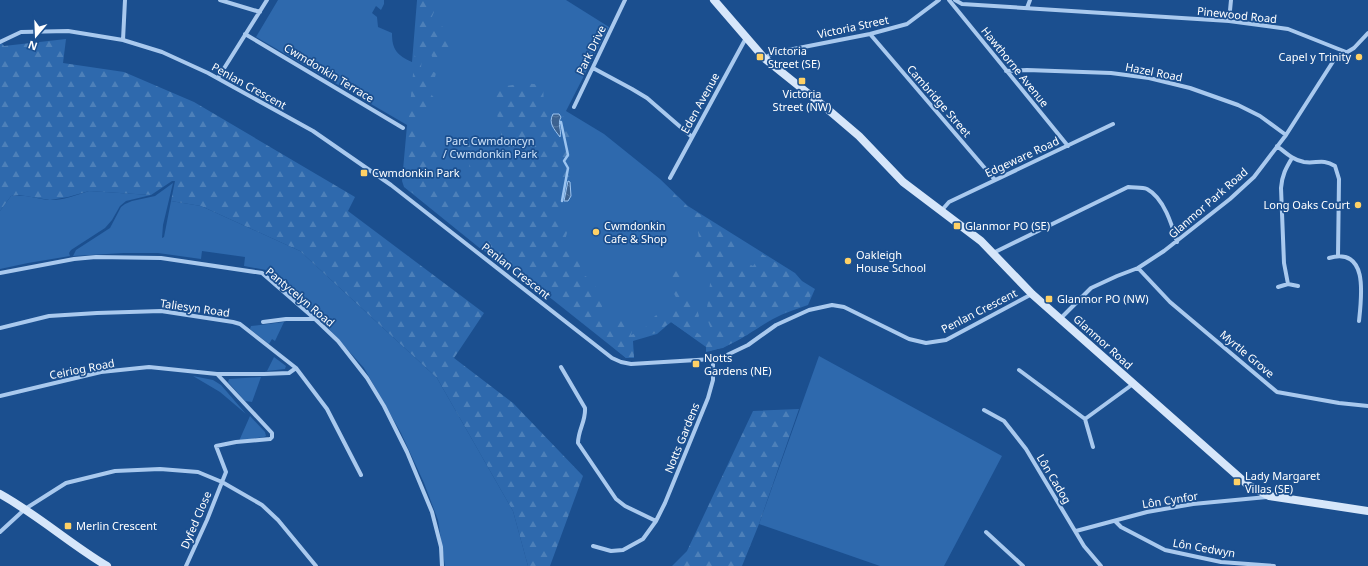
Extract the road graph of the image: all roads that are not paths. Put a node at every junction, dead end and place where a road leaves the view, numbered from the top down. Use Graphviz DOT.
graph roads {
  1 [pos="125,0"];
  2 [pos="220,0"];
  3 [pos="267,0"];
  4 [pos="625,0"];
  5 [pos="714,0"];
  6 [pos="939,0"];
  7 [pos="949,0"];
  8 [pos="955,0"];
  9 [pos="1030,0"];
  10 [pos="1231,0"];
  11 [pos="1027,8"];
  12 [pos="260,12"];
  13 [pos="1229,21"];
  14 [pos="1368,33"];
  15 [pos="245,34"];
  16 [pos="870,34"];
  17 [pos="746,38"];
  18 [pos="123,40"];
  19 [pos="0,42"];
  20 [pos="1346,52"];
  21 [pos="764,58"];
  22 [pos="593,68"];
  23 [pos="1006,71"];
  24 [pos="218,78"];
  25 [pos="574,107"];
  26 [pos="1113,124"];
  27 [pos="403,128"];
  28 [pos="1286,135"];
  29 [pos="692,137"];
  30 [pos="1068,146"];
  31 [pos="1277,146"];
  32 [pos="1292,158"];
  33 [pos="670,178"];
  34 [pos="995,180"];
  35 [pos="942,210"];
  36 [pos="1177,242"];
  37 [pos="994,253"];
  38 [pos="1338,256"];
  39 [pos="1329,258"];
  40 [pos="1138,268"];
  41 [pos="0,273"];
  42 [pos="1288,284"];
  43 [pos="1298,286"];
  44 [pos="1278,288"];
  45 [pos="1032,294"];
  46 [pos="1060,318"];
  47 [pos="315,319"];
  48 [pos="1359,321"];
  49 [pos="263,322"];
  50 [pos="0,328"];
  51 [pos="713,359"];
  52 [pos="561,367"];
  53 [pos="296,368"];
  54 [pos="1019,370"];
  55 [pos="217,374"];
  56 [pos="1133,384"];
  57 [pos="0,396"];
  58 [pos="1368,406"];
  59 [pos="984,410"];
  60 [pos="1085,419"];
  61 [pos="1093,447"];
  62 [pos="361,475"];
  63 [pos="222,482"];
  64 [pos="0,494"];
  65 [pos="1269,496"];
  66 [pos="25,509"];
  67 [pos="1368,511"];
  68 [pos="656,521"];
  69 [pos="1115,521"];
  70 [pos="1076,531"];
  71 [pos="0,532"];
  72 [pos="986,532"];
  73 [pos="593,546"];
  74 [pos="107,566"];
  75 [pos="186,566"];
  76 [pos="316,566"];
  77 [pos="442,566"];
  78 [pos="1023,566"];
  79 [pos="1101,566"];
  80 [pos="1274,566"];
  1 -- 18 [label="street"];
  2 -- 12 [label="street"];
  3 -- 12 [label="street"];
  4 -- 22 [label="street, Park Drive"];
  5 -- 17 [label="street, Glanmor Road"];
  6 -- 16 [label="street, Victoria Street"];
  7 -- 23 [label="street, Hawthorne Avenue"];
  8 -- 11 [label="street, Pinewood Road"];
  9 -- 11 [label="street"];
  10 -- 13 [label="street"];
  11 -- 13 [label="street, Pinewood Road"];
  12 -- 15 [label="street"];
  13 -- 20 [label="street, Pinewood Road"];
  14 -- 20 [label="street, Glanmor Park Road"];
  15 -- 24 [label="street"];
  15 -- 27 [label="street, Cwmdonkin Terrace"];
  16 -- 21 [label="street, Victoria Street"];
  16 -- 34 [label="street, Cambridge Street"];
  17 -- 21 [label="street, Glanmor Road"];
  17 -- 29 [label="street, Eden Avenue"];
  18 -- 19 [label="street, Penlan Crescent"];
  18 -- 24 [label="street, Penlan Crescent"];
  20 -- 28 [label="street, Glanmor Park Road"];
  21 -- 35 [label="street, Glanmor Road"];
  22 -- 25 [label="street, Park Drive"];
  22 -- 29 [label="street"];
  23 -- 28 [label="street, Hazel Road"];
  23 -- 30 [label="street, Hawthorne Avenue"];
  24 -- 51 [label="street, Penlan Crescent"];
  26 -- 30 [label="street, Edgeware Road"];
  28 -- 31 [label="street, Glanmor Park Road"];
  29 -- 33 [label="street, Eden Avenue"];
  30 -- 34 [label="street, Edgeware Road"];
  31 -- 32 [label="street"];
  31 -- 36 [label="street, Glanmor Park Road"];
  32 -- 38 [label="street"];
  32 -- 42 [label="street"];
  34 -- 35 [label="street, Edgeware Road"];
  35 -- 37 [label="street, Glanmor Road"];
  36 -- 37 [label="street"];
  36 -- 40 [label="street, Glanmor Park Road"];
  37 -- 45 [label="street, Glanmor Road"];
  38 -- 39 [label="street"];
  38 -- 48 [label="street"];
  40 -- 46 [label="street, Glanmor Park Road"];
  40 -- 58 [label="street, Myrtle Grove"];
  41 -- 47 [label="street, Pantycelyn Road"];
  42 -- 43 [label="street"];
  42 -- 44 [label="street"];
  45 -- 46 [label="street, Glanmor Road"];
  45 -- 51 [label="street, Penlan Crescent"];
  46 -- 56 [label="street, Glanmor Road"];
  47 -- 49 [label="street"];
  47 -- 77 [label="street, Pantycelyn Road"];
  50 -- 53 [label="street, Taliesyn Road"];
  51 -- 68 [label="street, Notts Gardens"];
  52 -- 68 [label="street"];
  53 -- 55 [label="street, Ceiriog Road"];
  53 -- 62 [label="street, Taliesyn Road"];
  54 -- 60 [label="street"];
  55 -- 57 [label="street, Ceiriog Road"];
  55 -- 63 [label="street"];
  56 -- 60 [label="street"];
  56 -- 65 [label="street, Glanmor Road"];
  59 -- 70 [label="street, Lôn Cadog"];
  60 -- 61 [label="street"];
  63 -- 66 [label="street"];
  63 -- 75 [label="street, Dyfed Close"];
  63 -- 76 [label="street"];
  64 -- 66 [label="street"];
  65 -- 67 [label="street, Glanmor Road"];
  65 -- 69 [label="street, Lôn Cynfor"];
  66 -- 71 [label="street"];
  66 -- 74 [label="street"];
  68 -- 73 [label="street, Notts Gardens"];
  69 -- 70 [label="street, Lôn Cynfor"];
  69 -- 80 [label="street, Lôn Cedwyn"];
  70 -- 79 [label="street, Lôn Cadog"];
  72 -- 78 [label="street"];
}
